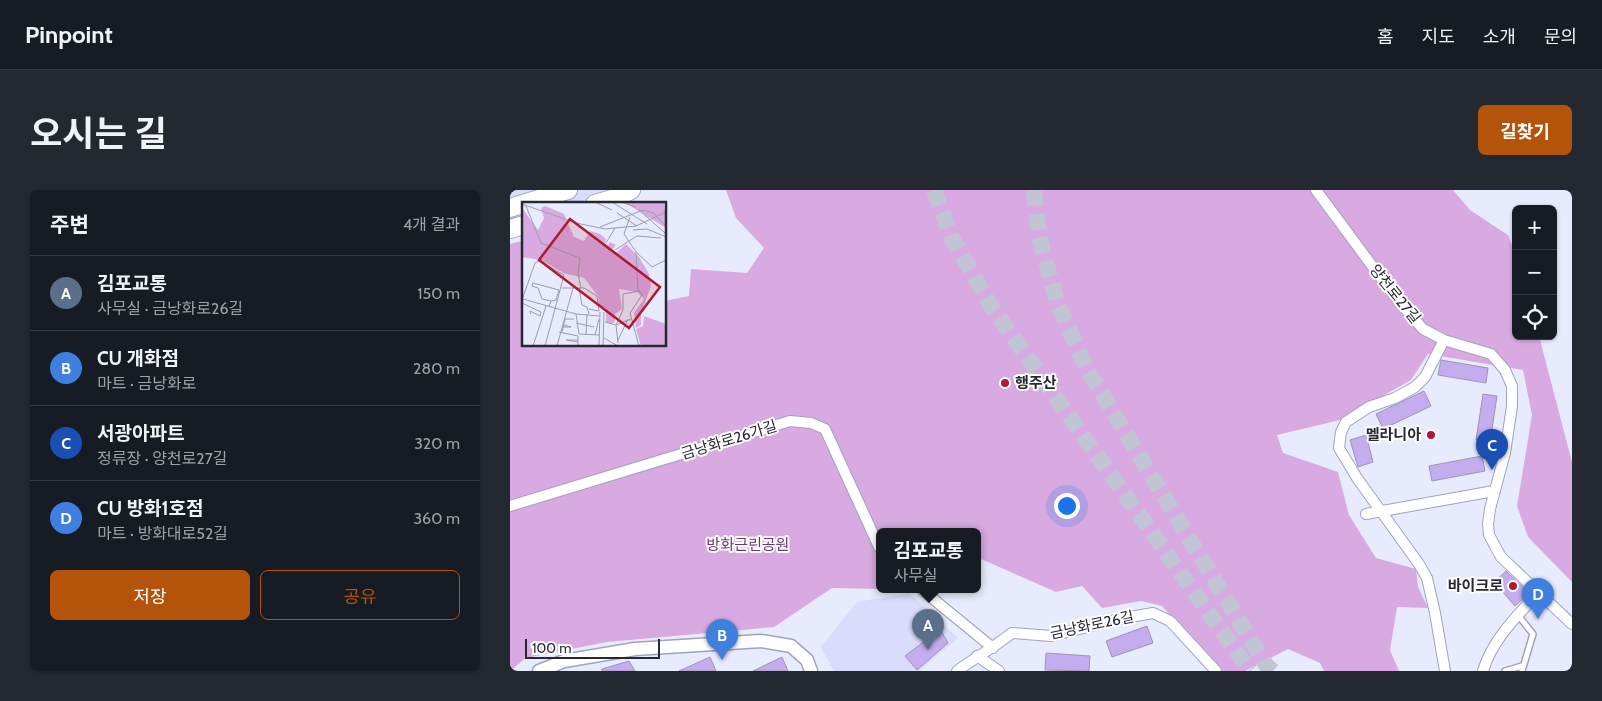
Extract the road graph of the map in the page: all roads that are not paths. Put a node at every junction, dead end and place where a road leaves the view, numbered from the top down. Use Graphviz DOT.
graph roads {
  1 [pos="568,190"];
  2 [pos="631,190"];
  3 [pos="641,190"];
  4 [pos="1316,190"];
  5 [pos="612,199"];
  6 [pos="529,202"];
  7 [pos="602,202"];
  8 [pos="522,204"];
  9 [pos="510,208"];
  10 [pos="1444,340"];
  11 [pos="1494,491"];
  12 [pos="510,506"];
  13 [pos="1380,511"];
  14 [pos="1366,514"];
  15 [pos="876,540"];
  16 [pos="926,593"];
  17 [pos="1538,593"];
  18 [pos="1517,615"];
  19 [pos="1572,624"];
  20 [pos="993,648"];
  21 [pos="977,656"];
  22 [pos="1522,669"];
  23 [pos="539,671"];
  24 [pos="811,671"];
  25 [pos="956,671"];
  26 [pos="999,671"];
  27 [pos="1216,671"];
  28 [pos="1445,671"];
  29 [pos="1483,671"];
  30 [pos="1505,671"];
  1 -- 6 [label="highway"];
  2 -- 5 [label="highway"];
  3 -- 5 [label="highway"];
  4 -- 10 [label="street, 양천로27길"];
  5 -- 7 [label="highway"];
  8 -- 9 [label="highway"];
  10 -- 11 [label="street, 양천로27길"];
  10 -- 13 [label="street"];
  11 -- 13 [label="street"];
  11 -- 17 [label="street, 양천로27길"];
  12 -- 15 [label="street, 금낭화로26가길"];
  13 -- 14 [label="street"];
  13 -- 28 [label="street"];
  16 -- 20 [label="street"];
  17 -- 18 [label="street"];
  17 -- 19 [label="street, 양천로27길"];
  18 -- 22 [label="lane"];
  18 -- 29 [label="street"];
  20 -- 21 [label="street, 금낭화로26길"];
  20 -- 27 [label="street, 금낭화로26길"];
  21 -- 25 [label="street, 금낭화로26길"];
  21 -- 26 [label="street"];
  22 -- 30 [label="lane"];
  23 -- 24 [label="street"];
}
